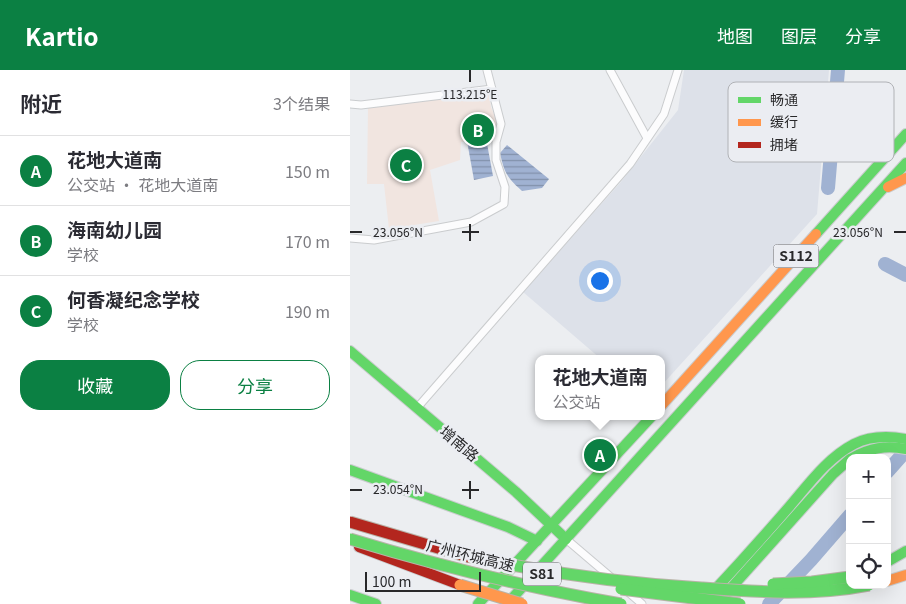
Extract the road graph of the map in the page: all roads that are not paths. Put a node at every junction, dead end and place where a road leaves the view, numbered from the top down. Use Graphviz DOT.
graph roads {
  1 [pos="488,70"];
  2 [pos="610,70"];
  3 [pos="678,70"];
  4 [pos="492,89"];
  5 [pos="350,104"];
  6 [pos="906,134"];
  7 [pos="647,138"];
  8 [pos="894,147"];
  9 [pos="881,162"];
  10 [pos="906,163"];
  11 [pos="906,178"];
  12 [pos="877,195"];
  13 [pos="350,238"];
  14 [pos="350,351"];
  15 [pos="665,402"];
  16 [pos="416,408"];
  17 [pos="648,420"];
  18 [pos="906,439"];
  19 [pos="906,449"];
  20 [pos="858,454"];
  21 [pos="846,462"];
  22 [pos="350,470"];
  23 [pos="350,522"];
  24 [pos="552,525"];
  25 [pos="350,539"];
  26 [pos="566,539"];
  27 [pos="537,541"];
  28 [pos="350,543"];
  29 [pos="906,551"];
  30 [pos="461,554"];
  31 [pos="891,560"];
  32 [pos="906,574"];
  33 [pos="846,577"];
  34 [pos="891,580"];
  35 [pos="460,585"];
  36 [pos="658,585"];
  37 [pos="846,589"];
  38 [pos="350,595"];
  39 [pos="376,604"];
  40 [pos="478,604"];
  41 [pos="505,604"];
  42 [pos="522,604"];
  43 [pos="621,604"];
  44 [pos="642,604"];
  45 [pos="702,604"];
  46 [pos="717,604"];
  47 [pos="740,604"];
  1 -- 4 [label="street"];
  2 -- 7 [label="street"];
  3 -- 7 [label="street"];
  4 -- 5 [label="street"];
  4 -- 13 [label="street"];
  6 -- 8 [label="main road, S112"];
  7 -- 16 [label="street"];
  9 -- 15 [label="main road, S112"];
  10 -- 12 [label="main road, S112"];
  11 -- 12 [label="main road"];
  12 -- 26 [label="main road, S112"];
  14 -- 16 [label="main road, 增南路"];
  16 -- 24 [label="main road, 增南路"];
  17 -- 24 [label="main road"];
  18 -- 45 [label="main road"];
  19 -- 20 [label="main road"];
  21 -- 46 [label="main road"];
  22 -- 27 [label="main road"];
  23 -- 30 [label="main road, 广州环城高速 / S81, bridge"];
  24 -- 26 [label="main road, 增南路"];
  24 -- 27 [label="main road"];
  25 -- 43 [label="main road, 广州环城高速 / S81, bridge"];
  26 -- 41 [label="main road, S112"];
  26 -- 44 [label="street"];
  27 -- 40 [label="main road"];
  28 -- 35 [label="main road"];
  29 -- 31 [label="main road"];
  30 -- 36 [label="main road, bridge"];
  30 -- 47 [label="main road, 广州环城高速 / S81, bridge"];
  32 -- 34 [label="main road"];
  33 -- 36 [label="main road, bridge"];
  35 -- 41 [label="main road, bridge"];
  35 -- 42 [label="main road, bridge"];
  36 -- 37 [label="main road, bridge"];
  38 -- 39 [label="main road"];
}
